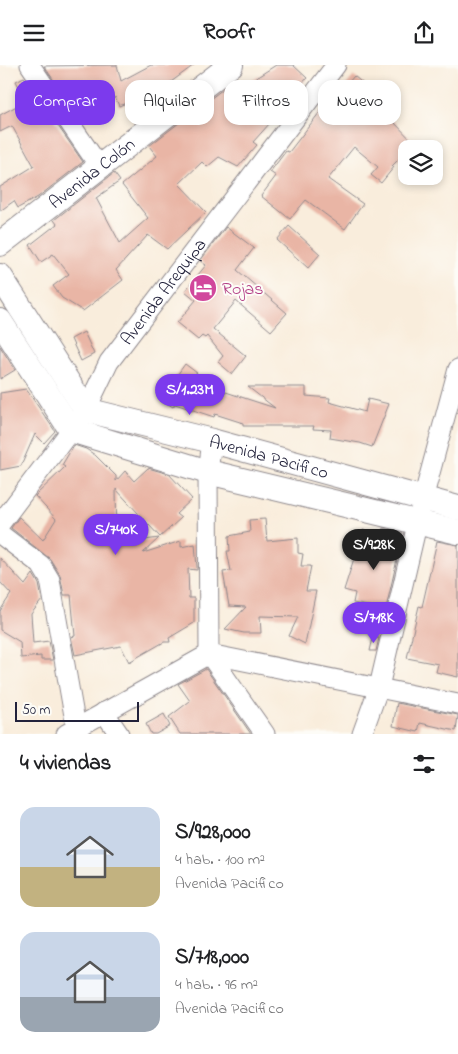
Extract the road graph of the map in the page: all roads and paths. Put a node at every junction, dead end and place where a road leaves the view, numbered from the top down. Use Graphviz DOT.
graph roads {
  1 [pos="30,65"];
  2 [pos="231,65"];
  3 [pos="336,65"];
  4 [pos="99,165"];
  5 [pos="0,243"];
  6 [pos="0,276"];
  7 [pos="0,321"];
  8 [pos="458,369"];
  9 [pos="86,410"];
  10 [pos="72,430"];
  11 [pos="212,441"];
  12 [pos="208,472"];
  13 [pos="423,499"];
  14 [pos="458,507"];
  15 [pos="417,522"];
  16 [pos="0,524"];
  17 [pos="458,532"];
  18 [pos="0,533"];
  19 [pos="209,654"];
  20 [pos="379,687"];
  21 [pos="458,704"];
  22 [pos="104,712"];
  23 [pos="71,731"];
  24 [pos="366,732"];
  25 [pos="119,734"];
  26 [pos="265,734"];
  1 -- 4 [label="street"];
  2 -- 4 [label="main road, Avenida Colón"];
  3 -- 9 [label="street, Avenida Arequipa"];
  4 -- 5 [label="main road, Avenida Colón"];
  6 -- 9 [label="main road"];
  7 -- 10 [label="main road"];
  8 -- 13 [label="street"];
  9 -- 10 [label="street, Avenida Arequipa"];
  9 -- 11 [label="main road, Avenida Pacifico"];
  10 -- 12 [label="main road, Avenida Pacifico"];
  10 -- 16 [label="street, Avenida Arequipa"];
  11 -- 12 [label="street"];
  11 -- 13 [label="main road, Avenida Pacifico"];
  12 -- 15 [label="main road, Avenida Pacifico"];
  12 -- 19 [label="street"];
  13 -- 14 [label="main road, Avenida Pacifico"];
  13 -- 15 [label="street"];
  15 -- 17 [label="main road, Avenida Pacifico"];
  15 -- 20 [label="street"];
  18 -- 23 [label="street"];
  19 -- 20 [label="street"];
  19 -- 22 [label="street"];
  19 -- 26 [label="street"];
  20 -- 21 [label="street"];
  20 -- 24 [label="street"];
  22 -- 23 [label="street"];
  22 -- 25 [label="street"];
}
